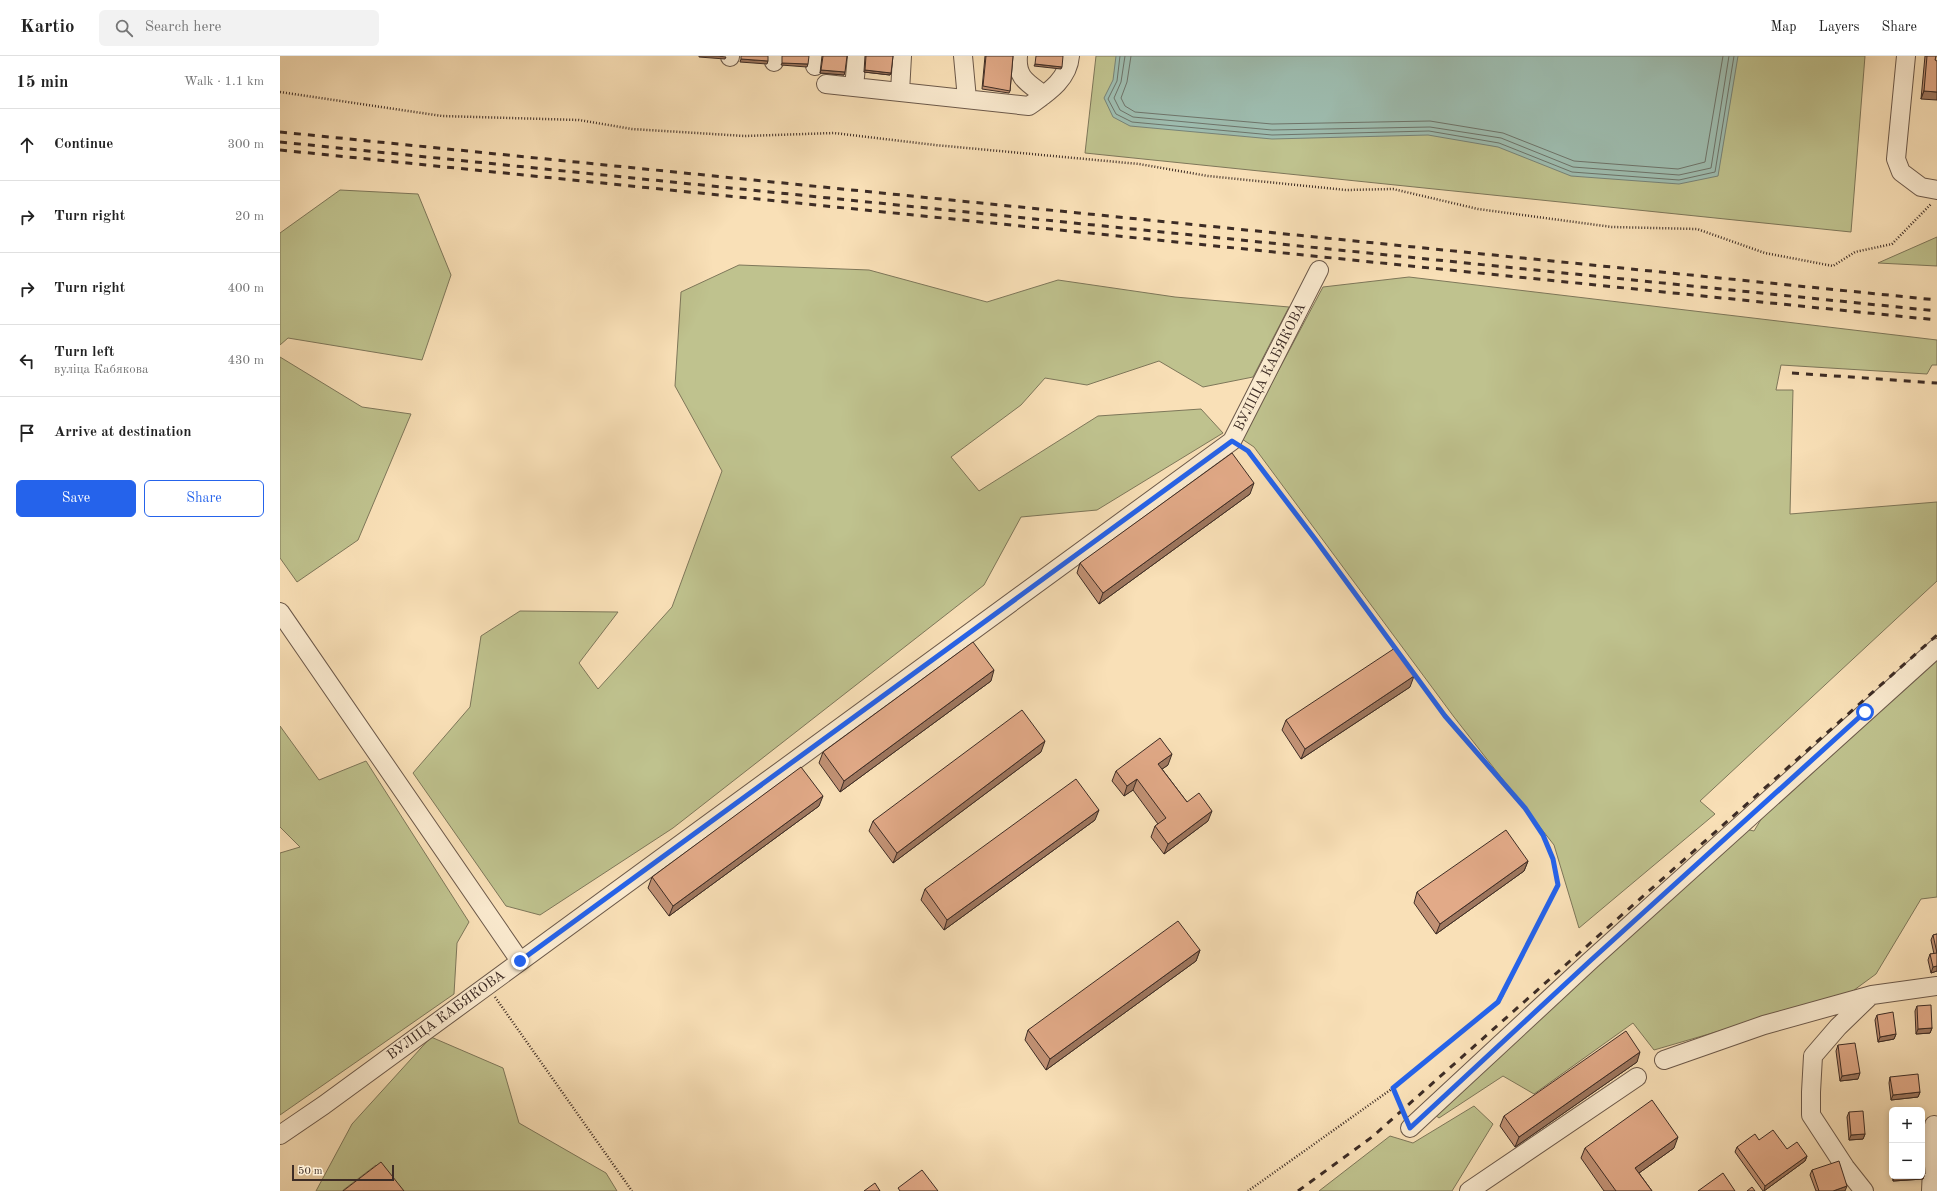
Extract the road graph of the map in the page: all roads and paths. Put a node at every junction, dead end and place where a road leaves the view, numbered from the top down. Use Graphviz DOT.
graph roads {
  1 [pos="857,56"];
  2 [pos="902,56"];
  3 [pos="963,56"];
  4 [pos="1018,56"];
  5 [pos="1070,56"];
  6 [pos="1906,56"];
  7 [pos="826,84"];
  8 [pos="854,87"];
  9 [pos="280,92"];
  10 [pos="900,92"];
  11 [pos="1044,95"];
  12 [pos="967,99"];
  13 [pos="1934,196"];
  14 [pos="1319,270"];
  15 [pos="1232,441"];
  16 [pos="280,612"];
  17 [pos="1937,648"];
  18 [pos="520,961"];
  19 [pos="487,985"];
  20 [pos="1937,986"];
  21 [pos="1872,995"];
  22 [pos="1664,1060"];
  23 [pos="1637,1077"];
  24 [pos="1393,1088"];
  25 [pos="1934,1125"];
  26 [pos="1410,1128"];
  27 [pos="280,1135"];
  28 [pos="632,1191"];
  29 [pos="1248,1191"];
  30 [pos="1469,1191"];
  31 [pos="1864,1191"];
  32 [pos="1928,1191"];
  1 -- 8 [label="street"];
  2 -- 10 [label="street"];
  3 -- 12 [label="street"];
  4 -- 11 [label="street"];
  5 -- 11 [label="street"];
  6 -- 13 [label="street"];
  7 -- 8 [label="street"];
  8 -- 10 [label="street"];
  9 -- 13 [label="path"];
  10 -- 12 [label="street"];
  11 -- 12 [label="street"];
  14 -- 15 [label="street, ВУЛІЦА КАБЯКОВА"];
  15 -- 18 [label="street, ВУЛІЦА КАБЯКОВА"];
  15 -- 24 [label="path"];
  16 -- 18 [label="street"];
  17 -- 26 [label="street"];
  18 -- 19 [label="street, ВУЛІЦА КАБЯКОВА"];
  19 -- 27 [label="street, ВУЛІЦА КАБЯКОВА"];
  19 -- 28 [label="path"];
  20 -- 21 [label="street"];
  21 -- 22 [label="street"];
  21 -- 31 [label="street"];
  23 -- 30 [label="street"];
  24 -- 26 [label="path"];
  24 -- 29 [label="path"];
  25 -- 32 [label="street"];
}
